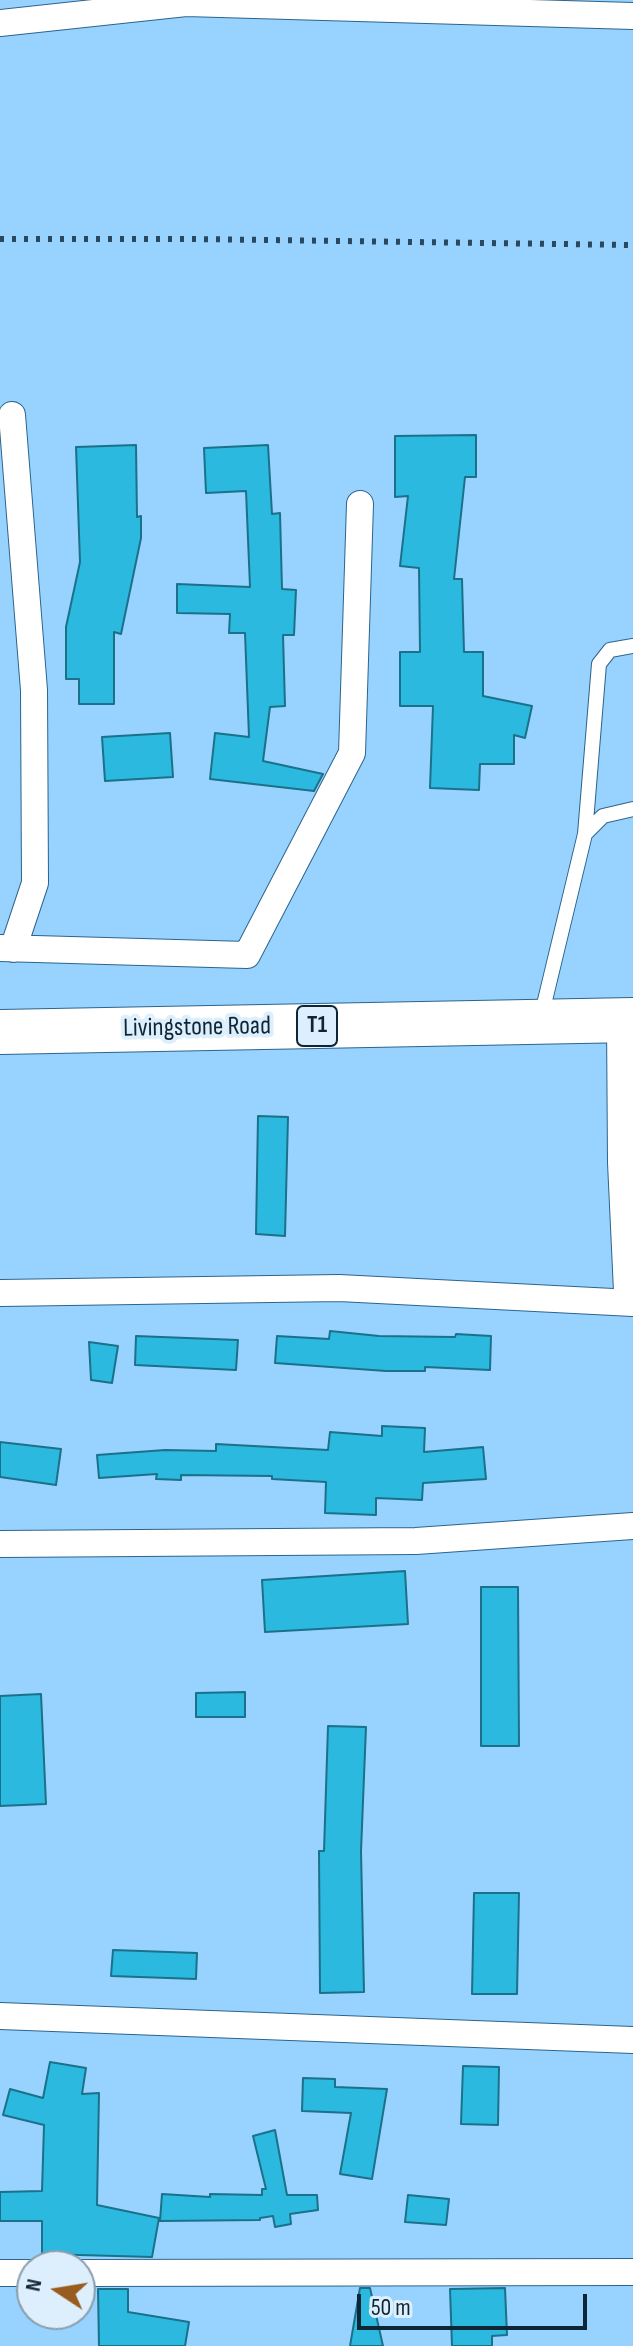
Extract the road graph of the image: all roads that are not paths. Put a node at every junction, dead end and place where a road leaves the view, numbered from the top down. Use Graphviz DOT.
graph roads {
  1 [pos="633,16"];
  2 [pos="0,23"];
  3 [pos="12,415"];
  4 [pos="360,504"];
  5 [pos="633,646"];
  6 [pos="633,809"];
  7 [pos="585,834"];
  8 [pos="6,949"];
  9 [pos="629,1020"];
  10 [pos="540,1022"];
  11 [pos="0,1032"];
  12 [pos="633,1291"];
  13 [pos="0,1293"];
  14 [pos="633,1303"];
  15 [pos="633,1526"];
  16 [pos="0,1544"];
  17 [pos="0,2016"];
  18 [pos="633,2040"];
  19 [pos="633,2272"];
  20 [pos="96,2273"];
  1 -- 2 [label="street"];
  3 -- 8 [label="street"];
  4 -- 8 [label="street"];
  5 -- 7 [label="lane"];
  6 -- 7 [label="lane"];
  7 -- 10 [label="lane"];
  9 -- 10 [label="highway, Livingstone Road / T1"];
  9 -- 12 [label="street"];
  10 -- 11 [label="highway, Livingstone Road / T1"];
  13 -- 14 [label="street"];
  15 -- 16 [label="street"];
  17 -- 18 [label="street"];
  19 -- 20 [label="street"];
}
